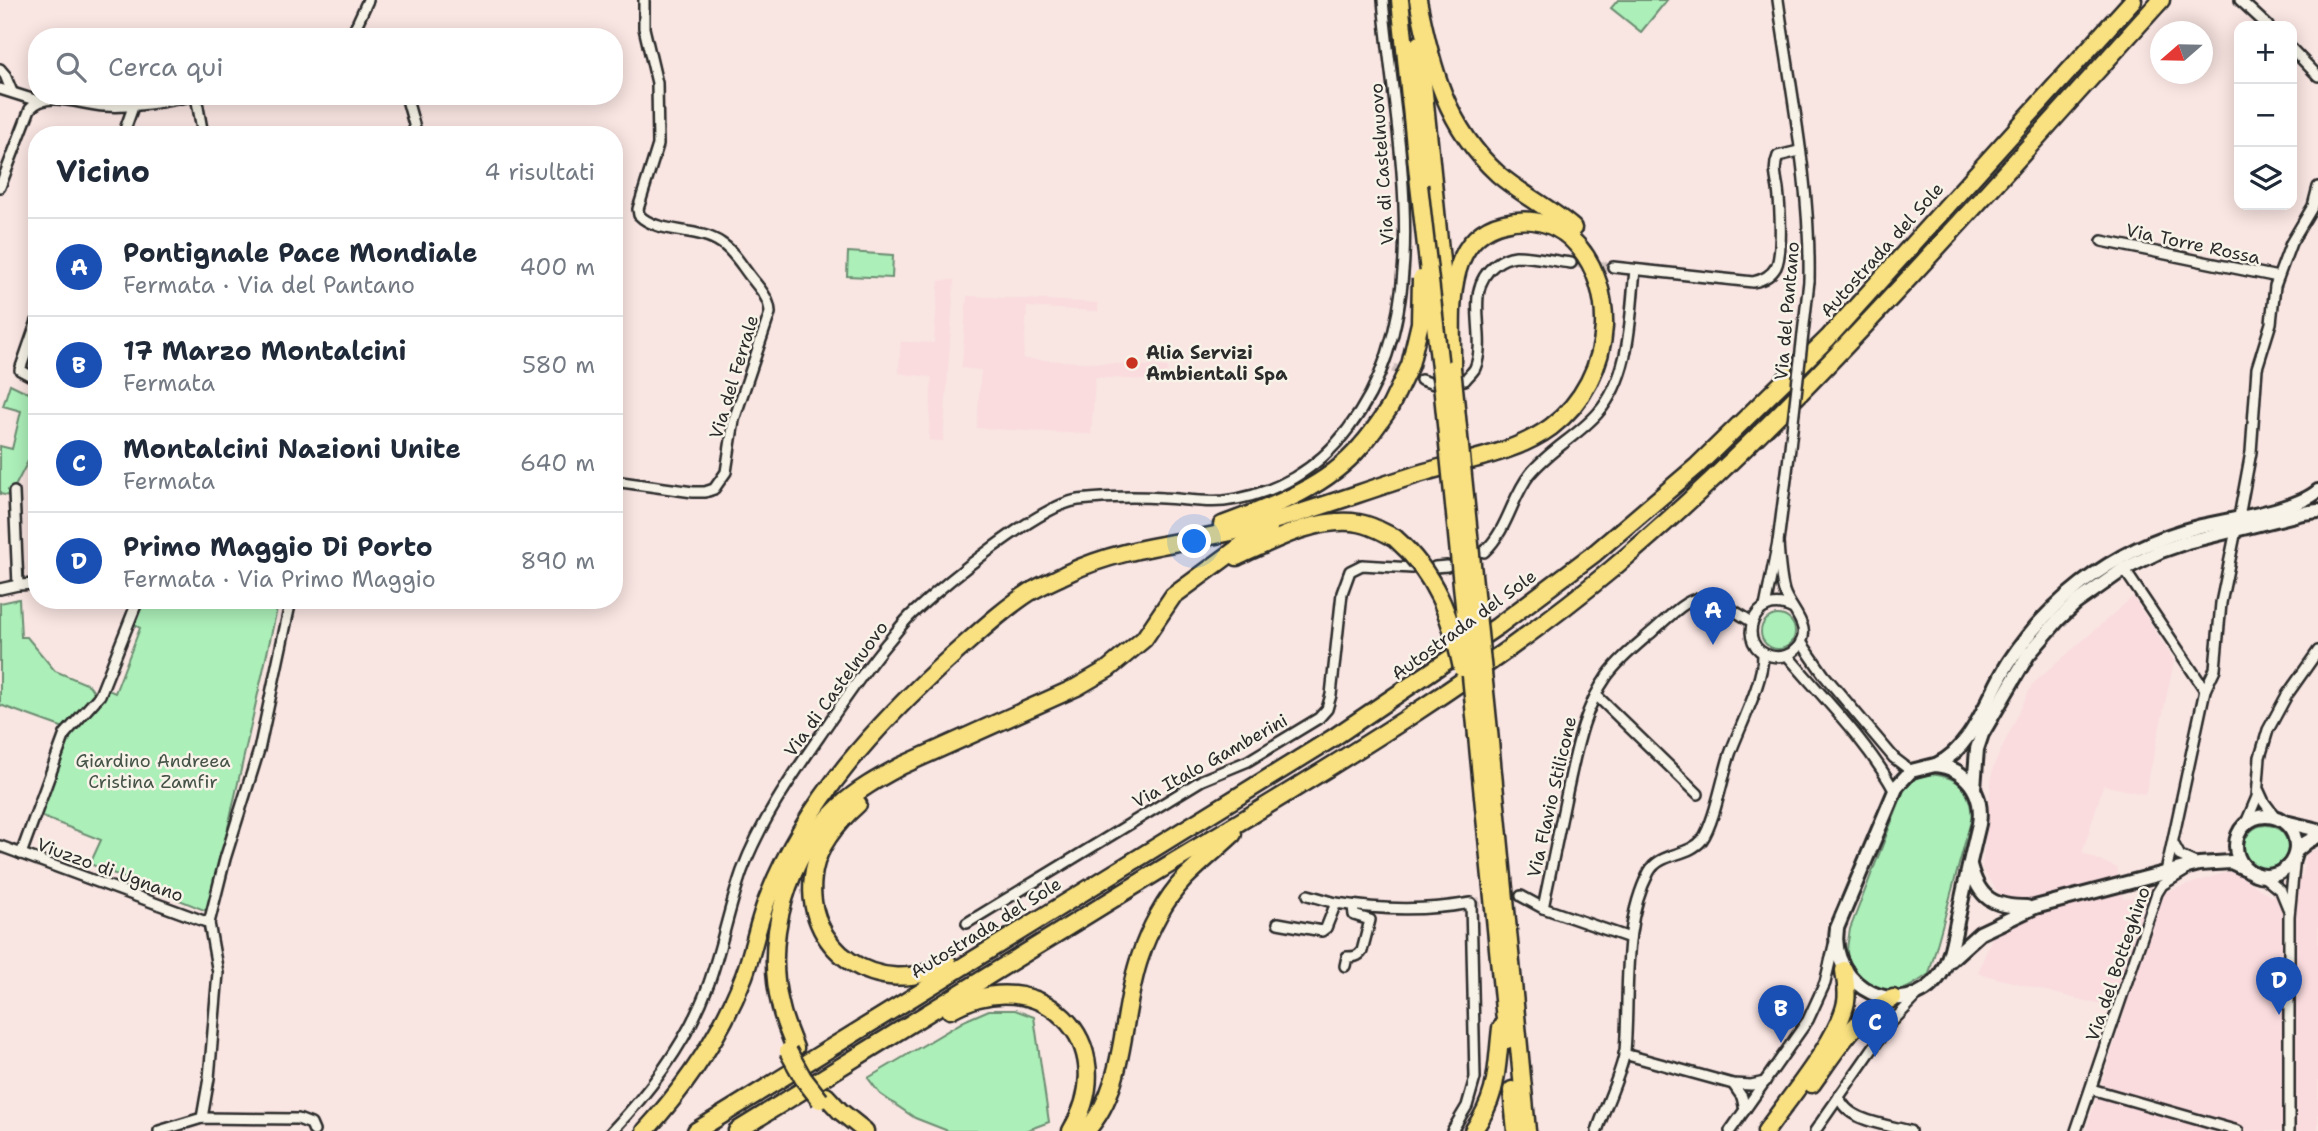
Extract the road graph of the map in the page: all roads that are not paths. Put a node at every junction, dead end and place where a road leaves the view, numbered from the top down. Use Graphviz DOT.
graph roads {
  1 [pos="368,0"];
  2 [pos="644,0"];
  3 [pos="1383,0"];
  4 [pos="1400,0"];
  5 [pos="1416,0"];
  6 [pos="1779,0"];
  7 [pos="2133,0"];
  8 [pos="2161,0"];
  9 [pos="2240,0"];
  10 [pos="2263,21"];
  11 [pos="355,28"];
  12 [pos="2297,54"];
  13 [pos="0,69"];
  14 [pos="2318,76"];
  15 [pos="0,89"];
  16 [pos="12,92"];
  17 [pos="28,97"];
  18 [pos="34,105"];
  19 [pos="95,105"];
  20 [pos="144,105"];
  21 [pos="196,105"];
  22 [pos="409,105"];
  23 [pos="133,107"];
  24 [pos="126,126"];
  25 [pos="201,126"];
  26 [pos="415,126"];
  27 [pos="1799,150"];
  28 [pos="1419,185"];
  29 [pos="0,187"];
  30 [pos="2318,187"];
  31 [pos="2102,241"];
  32 [pos="1571,263"];
  33 [pos="1613,267"];
  34 [pos="1635,270"];
  35 [pos="2278,277"];
  36 [pos="28,352"];
  37 [pos="1452,369"];
  38 [pos="28,374"];
  39 [pos="1421,380"];
  40 [pos="1465,380"];
  41 [pos="1434,384"];
  42 [pos="623,482"];
  43 [pos="2318,491"];
  44 [pos="13,492"];
  45 [pos="2318,511"];
  46 [pos="2238,523"];
  47 [pos="1177,542"];
  48 [pos="1778,542"];
  49 [pos="1484,552"];
  50 [pos="1447,566"];
  51 [pos="1436,567"];
  52 [pos="1412,568"];
  53 [pos="2124,569"];
  54 [pos="1207,572"];
  55 [pos="28,584"];
  56 [pos="18,585"];
  57 [pos="0,589"];
  58 [pos="1765,607"];
  59 [pos="133,609"];
  60 [pos="289,609"];
  61 [pos="1793,609"];
  62 [pos="1752,622"];
  63 [pos="1801,642"];
  64 [pos="2318,651"];
  65 [pos="1763,653"];
  66 [pos="1787,655"];
  67 [pos="2205,690"];
  68 [pos="1595,695"];
  69 [pos="1483,733"];
  70 [pos="1935,765"];
  71 [pos="901,766"];
  72 [pos="1911,771"];
  73 [pos="1974,788"];
  74 [pos="1894,790"];
  75 [pos="2259,791"];
  76 [pos="1698,794"];
  77 [pos="1259,811"];
  78 [pos="2281,820"];
  79 [pos="2246,823"];
  80 [pos="2318,830"];
  81 [pos="2318,836"];
  82 [pos="2237,838"];
  83 [pos="2172,841"];
  84 [pos="0,846"];
  85 [pos="21,854"];
  86 [pos="2295,854"];
  87 [pos="1970,863"];
  88 [pos="2200,864"];
  89 [pos="2244,868"];
  90 [pos="780,872"];
  91 [pos="2166,872"];
  92 [pos="2264,877"];
  93 [pos="1308,895"];
  94 [pos="1521,896"];
  95 [pos="1336,903"];
  96 [pos="1353,906"];
  97 [pos="2035,907"];
  98 [pos="1543,908"];
  99 [pos="2289,916"];
  100 [pos="209,923"];
  101 [pos="967,923"];
  102 [pos="1278,923"];
  103 [pos="1836,936"];
  104 [pos="1630,938"];
  105 [pos="988,949"];
  106 [pos="1946,964"];
  107 [pos="1345,966"];
  108 [pos="1844,970"];
  109 [pos="1923,990"];
  110 [pos="1893,998"];
  111 [pos="1504,1005"];
  112 [pos="893,1035"];
  113 [pos="792,1050"];
  114 [pos="1624,1054"];
  115 [pos="1765,1082"];
  116 [pos="1733,1084"];
  117 [pos="2091,1089"];
  118 [pos="1839,1096"];
  119 [pos="823,1098"];
  120 [pos="1745,1110"];
  121 [pos="202,1118"];
  122 [pos="159,1131"];
  123 [pos="314,1131"];
  124 [pos="612,1131"];
  125 [pos="645,1131"];
  126 [pos="696,1131"];
  127 [pos="737,1131"];
  128 [pos="851,1131"];
  129 [pos="865,1131"];
  130 [pos="1071,1131"];
  131 [pos="1086,1131"];
  132 [pos="1452,1131"];
  133 [pos="1473,1131"];
  134 [pos="1516,1131"];
  135 [pos="1529,1131"];
  136 [pos="1597,1131"];
  137 [pos="1730,1131"];
  138 [pos="1766,1131"];
  139 [pos="1779,1131"];
  140 [pos="1815,1131"];
  141 [pos="1910,1131"];
  142 [pos="2076,1131"];
  143 [pos="2238,1131"];
  144 [pos="2289,1131"];
  1 -- 11 [label="street"];
  2 -- 42 [label="street, Via del Ferrale"];
  3 -- 124 [label="street, Via di Castelnuovo"];
  4 -- 28 [label="highway"];
  5 -- 37 [label="highway"];
  5 -- 54 [label="highway"];
  6 -- 27 [label="street, Via del Pantano"];
  7 -- 105 [label="highway, Autostrada del Sole"];
  8 -- 77 [label="highway"];
  9 -- 10 [label="street"];
  12 -- 14 [label="street"];
  13 -- 16 [label="street"];
  15 -- 16 [label="street"];
  16 -- 17 [label="street"];
  18 -- 29 [label="street"];
  19 -- 23 [label="street"];
  20 -- 23 [label="street"];
  21 -- 25 [label="street"];
  22 -- 26 [label="street"];
  23 -- 24 [label="street"];
  27 -- 34 [label="street"];
  27 -- 48 [label="street, Via del Pantano, bridge"];
  28 -- 47 [label="highway, bridge"];
  28 -- 69 [label="highway, bridge"];
  30 -- 35 [label="street, Via del Botteghino"];
  31 -- 35 [label="street, Via Torre Rossa"];
  32 -- 40 [label="street"];
  33 -- 34 [label="street"];
  34 -- 49 [label="street"];
  35 -- 46 [label="street, Via del Botteghino"];
  36 -- 38 [label="street"];
  37 -- 47 [label="highway"];
  37 -- 69 [label="highway, bridge"];
  39 -- 41 [label="street"];
  43 -- 46 [label="main road"];
  44 -- 56 [label="street"];
  45 -- 46 [label="main road"];
  46 -- 53 [label="main road"];
  46 -- 67 [label="street, Via del Botteghino"];
  46 -- 70 [label="main road"];
  47 -- 90 [label="highway"];
  48 -- 58 [label="street, Via del Pantano"];
  48 -- 61 [label="street, Via del Pantano"];
  50 -- 51 [label="street"];
  52 -- 101 [label="street, Via Italo Gamberini"];
  53 -- 67 [label="street"];
  53 -- 73 [label="main road"];
  54 -- 69 [label="highway, bridge"];
  54 -- 71 [label="highway"];
  55 -- 56 [label="street"];
  56 -- 57 [label="street"];
  58 -- 61 [label="street"];
  58 -- 62 [label="street, Via del Pantano"];
  59 -- 85 [label="street"];
  60 -- 100 [label="street"];
  61 -- 63 [label="street, Via del Pantano"];
  62 -- 65 [label="street"];
  62 -- 68 [label="street, Via Flavio Stilicone"];
  63 -- 66 [label="street"];
  63 -- 72 [label="street, Via del Pantano"];
  64 -- 75 [label="street"];
  65 -- 66 [label="street"];
  65 -- 104 [label="street"];
  66 -- 74 [label="street"];
  67 -- 83 [label="street, Via del Botteghino"];
  68 -- 76 [label="street"];
  68 -- 98 [label="street, Via Flavio Stilicone"];
  69 -- 111 [label="highway"];
  69 -- 135 [label="highway"];
  70 -- 72 [label="main road"];
  70 -- 73 [label="main road"];
  71 -- 105 [label="highway"];
  71 -- 113 [label="highway"];
  72 -- 74 [label="main road"];
  73 -- 87 [label="main road"];
  74 -- 103 [label="main road"];
  75 -- 78 [label="street"];
  75 -- 79 [label="street"];
  77 -- 112 [label="highway"];
  77 -- 131 [label="highway"];
  78 -- 79 [label="main road"];
  78 -- 80 [label="main road"];
  78 -- 86 [label="main road"];
  79 -- 82 [label="main road"];
  81 -- 86 [label="main road"];
  82 -- 88 [label="main road"];
  82 -- 89 [label="main road"];
  83 -- 88 [label="street"];
  83 -- 91 [label="street, Via del Botteghino"];
  84 -- 85 [label="street, Viuzzo di Ugnano"];
  85 -- 100 [label="street, Viuzzo di Ugnano"];
  86 -- 92 [label="main road"];
  86 -- 99 [label="street"];
  87 -- 97 [label="main road"];
  87 -- 106 [label="main road"];
  88 -- 89 [label="main road"];
  88 -- 91 [label="main road"];
  88 -- 117 [label="street, Via del Botteghino"];
  89 -- 92 [label="main road"];
  90 -- 113 [label="highway"];
  90 -- 125 [label="highway"];
  91 -- 97 [label="main road"];
  92 -- 99 [label="street"];
  93 -- 95 [label="street"];
  94 -- 98 [label="street"];
  95 -- 96 [label="street"];
  95 -- 102 [label="street"];
  96 -- 107 [label="street"];
  96 -- 132 [label="street"];
  97 -- 106 [label="main road"];
  98 -- 104 [label="street"];
  99 -- 144 [label="street"];
  100 -- 121 [label="street"];
  103 -- 108 [label="main road"];
  103 -- 115 [label="street"];
  104 -- 114 [label="street"];
  105 -- 126 [label="highway, Autostrada del Sole"];
  106 -- 109 [label="main road"];
  108 -- 110 [label="main road"];
  108 -- 138 [label="highway"];
  109 -- 110 [label="main road"];
  109 -- 118 [label="street"];
  110 -- 139 [label="highway"];
  111 -- 133 [label="highway"];
  111 -- 134 [label="highway"];
  112 -- 127 [label="highway"];
  112 -- 130 [label="highway"];
  113 -- 119 [label="highway"];
  114 -- 116 [label="street"];
  114 -- 136 [label="street"];
  115 -- 116 [label="street"];
  115 -- 120 [label="street"];
  116 -- 120 [label="street"];
  117 -- 142 [label="street, Via del Botteghino"];
  117 -- 143 [label="street"];
  118 -- 140 [label="street"];
  118 -- 141 [label="street"];
  119 -- 128 [label="highway"];
  119 -- 129 [label="highway"];
  120 -- 137 [label="street"];
  121 -- 122 [label="street"];
  121 -- 123 [label="street"];
}
